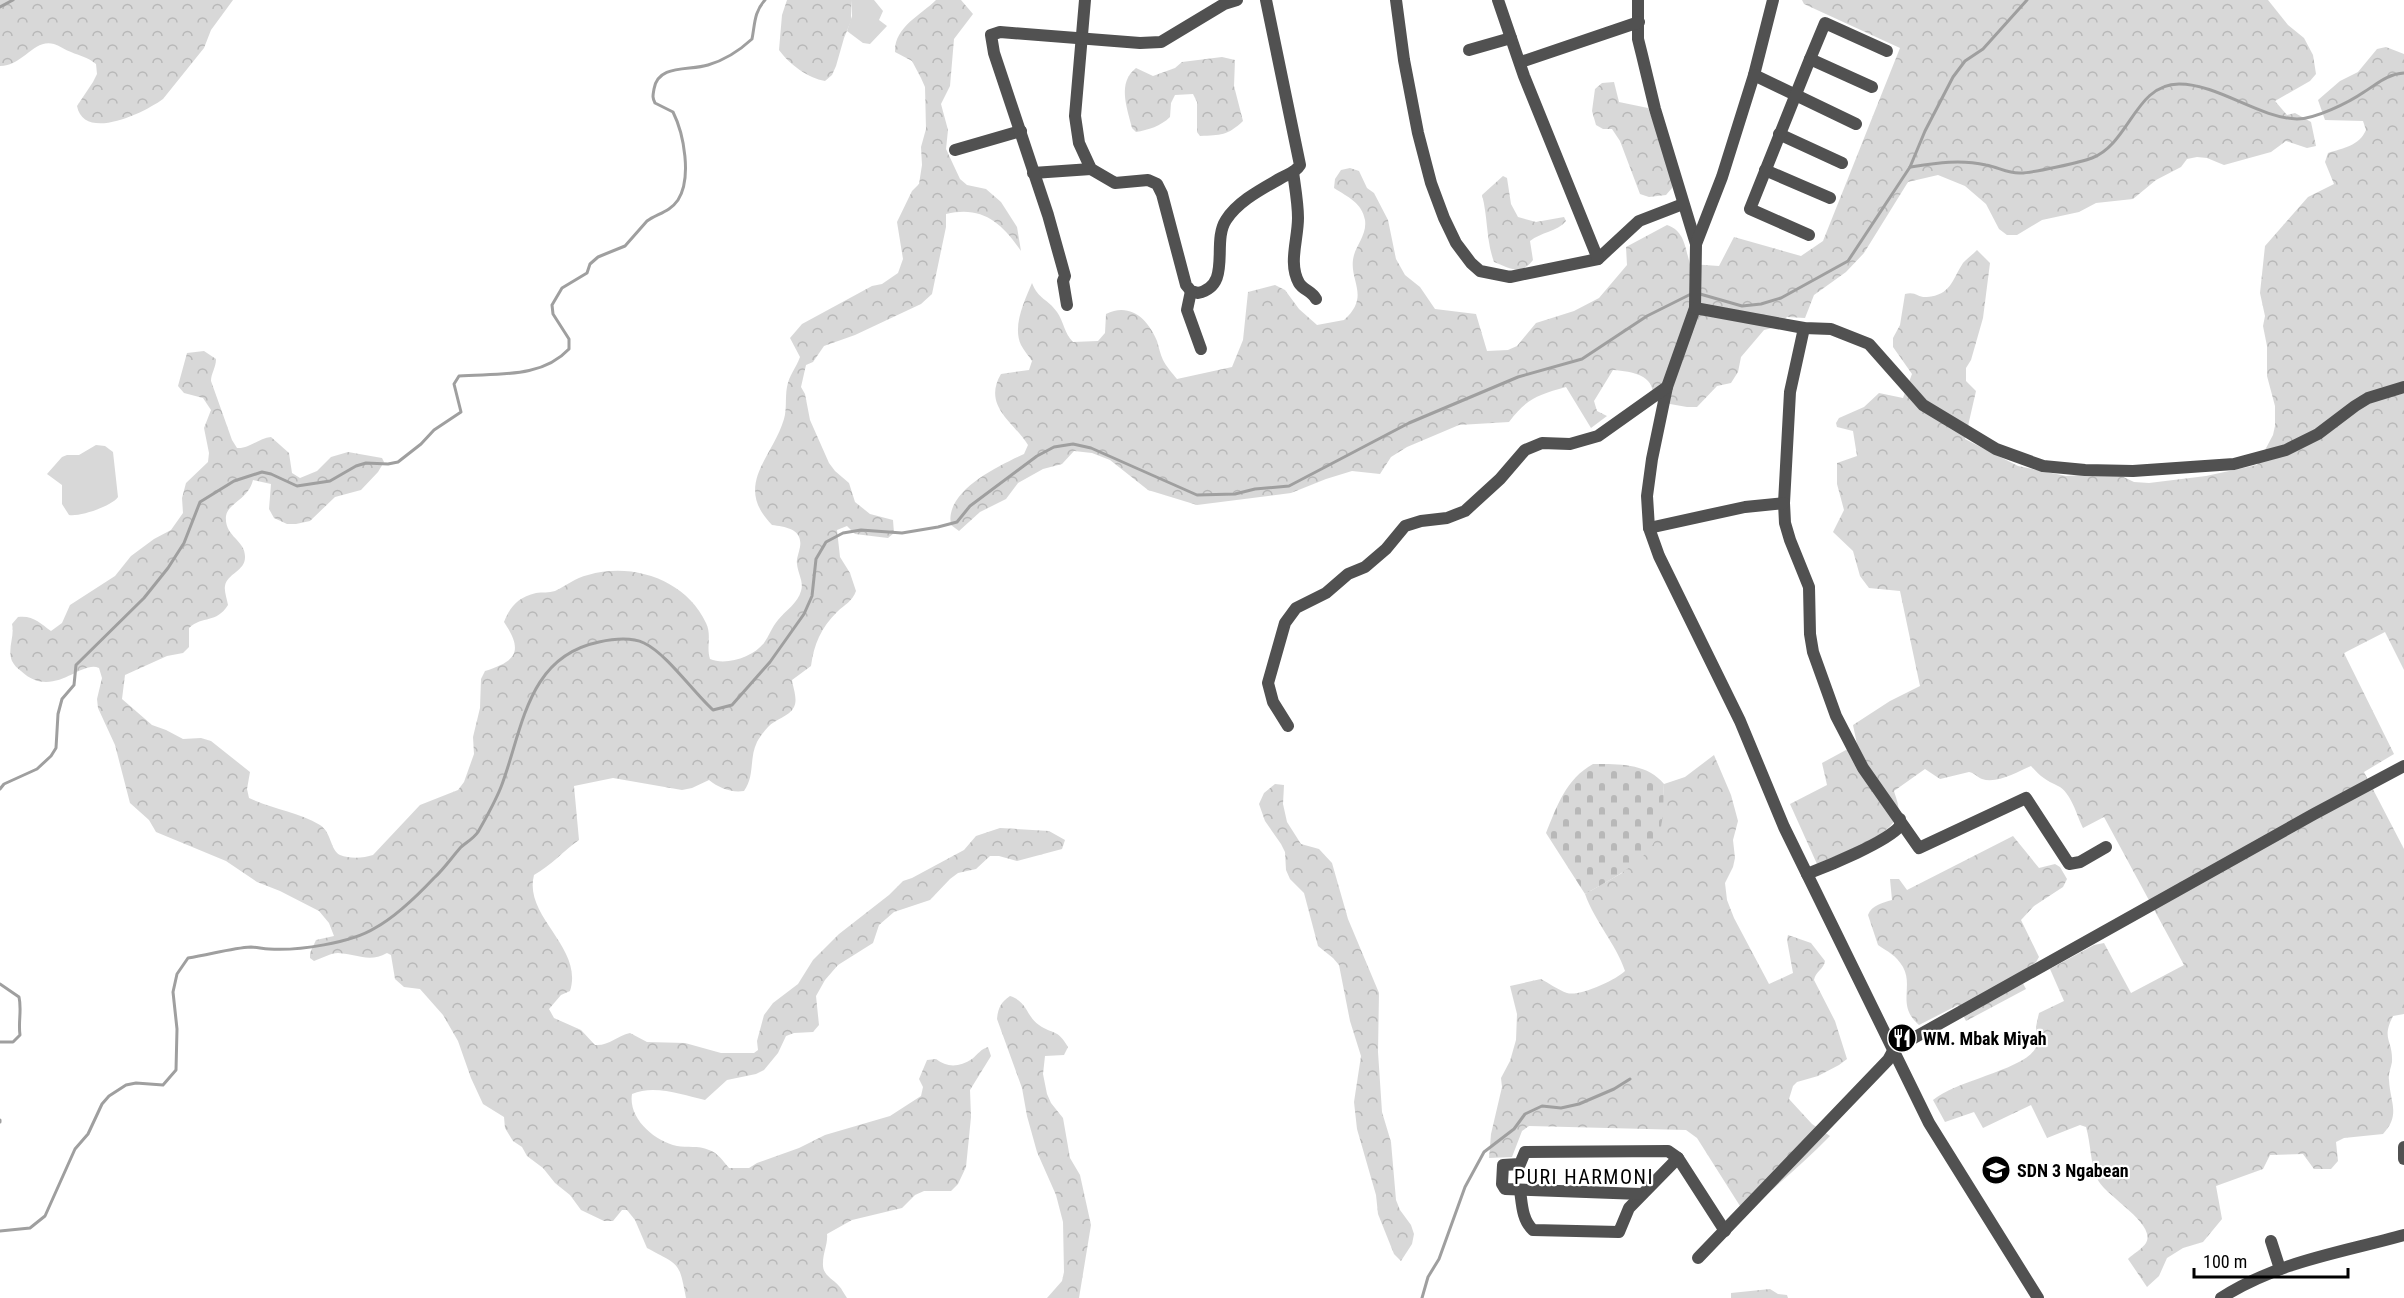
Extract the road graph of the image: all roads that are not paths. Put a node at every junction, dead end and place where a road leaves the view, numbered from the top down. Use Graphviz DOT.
graph roads {
  1 [pos="1085,0"];
  2 [pos="1237,0"];
  3 [pos="1266,0"];
  4 [pos="1396,0"];
  5 [pos="1498,0"];
  6 [pos="1638,0"];
  7 [pos="1773,0"];
  8 [pos="1639,22"];
  9 [pos="1511,38"];
  10 [pos="1083,39"];
  11 [pos="1469,50"];
  12 [pos="1887,51"];
  13 [pos="1810,59"];
  14 [pos="1521,62"];
  15 [pos="1754,75"];
  16 [pos="1872,87"];
  17 [pos="1794,95"];
  18 [pos="1856,124"];
  19 [pos="1021,131"];
  20 [pos="1779,135"];
  21 [pos="956,150"];
  22 [pos="1842,163"];
  23 [pos="1091,169"];
  24 [pos="1765,170"];
  25 [pos="1293,172"];
  26 [pos="1033,173"];
  27 [pos="1830,198"];
  28 [pos="1683,204"];
  29 [pos="1809,235"];
  30 [pos="1696,244"];
  31 [pos="1598,259"];
  32 [pos="1191,291"];
  33 [pos="1316,299"];
  34 [pos="1695,303"];
  35 [pos="1067,305"];
  36 [pos="1804,328"];
  37 [pos="1201,349"];
  38 [pos="1667,387"];
  39 [pos="2404,387"];
  40 [pos="1784,503"];
  41 [pos="1649,528"];
  42 [pos="1288,726"];
  43 [pos="2404,766"];
  44 [pos="1900,819"];
  45 [pos="2106,847"];
  46 [pos="1807,874"];
  47 [pos="1893,1049"];
  48 [pos="2404,1147"];
  49 [pos="1678,1158"];
  50 [pos="2404,1159"];
  51 [pos="1520,1190"];
  52 [pos="1641,1194"];
  53 [pos="1725,1230"];
  54 [pos="2404,1235"];
  55 [pos="2271,1241"];
  56 [pos="1698,1258"];
  57 [pos="2280,1269"];
  58 [pos="2038,1298"];
  59 [pos="2221,1298"];
  1 -- 10 [label="street"];
  2 -- 10 [label="street"];
  3 -- 25 [label="street"];
  4 -- 31 [label="street"];
  5 -- 9 [label="street"];
  6 -- 8 [label="street"];
  7 -- 15 [label="street"];
  8 -- 14 [label="street"];
  8 -- 28 [label="street"];
  9 -- 11 [label="street"];
  9 -- 14 [label="street"];
  10 -- 19 [label="street"];
  10 -- 23 [label="street"];
  12 -- 13 [label="street"];
  13 -- 16 [label="street"];
  13 -- 17 [label="street"];
  14 -- 31 [label="street"];
  15 -- 17 [label="street"];
  15 -- 30 [label="street"];
  17 -- 18 [label="street"];
  17 -- 20 [label="street"];
  19 -- 21 [label="street"];
  19 -- 26 [label="street"];
  20 -- 22 [label="street"];
  20 -- 24 [label="street"];
  23 -- 26 [label="street"];
  23 -- 32 [label="street"];
  24 -- 27 [label="street"];
  24 -- 29 [label="street"];
  25 -- 32 [label="street"];
  25 -- 33 [label="street"];
  26 -- 35 [label="street"];
  28 -- 30 [label="street"];
  28 -- 31 [label="street"];
  30 -- 34 [label="street"];
  32 -- 37 [label="street"];
  34 -- 36 [label="street"];
  34 -- 38 [label="street"];
  36 -- 39 [label="street"];
  36 -- 40 [label="street"];
  38 -- 41 [label="street"];
  38 -- 42 [label="street"];
  40 -- 41 [label="street"];
  40 -- 44 [label="street"];
  41 -- 46 [label="street"];
  43 -- 47 [label="street"];
  44 -- 45 [label="street"];
  44 -- 46 [label="street"];
  46 -- 47 [label="street"];
  47 -- 53 [label="street"];
  47 -- 58 [label="street"];
  48 -- 50 [label="street"];
  49 -- 51 [label="street"];
  49 -- 52 [label="street"];
  49 -- 53 [label="street"];
  51 -- 52 [label="street"];
  51 -- 52 [label="street"];
  53 -- 56 [label="street"];
  54 -- 57 [label="street"];
  55 -- 57 [label="street"];
  57 -- 59 [label="street"];
}
